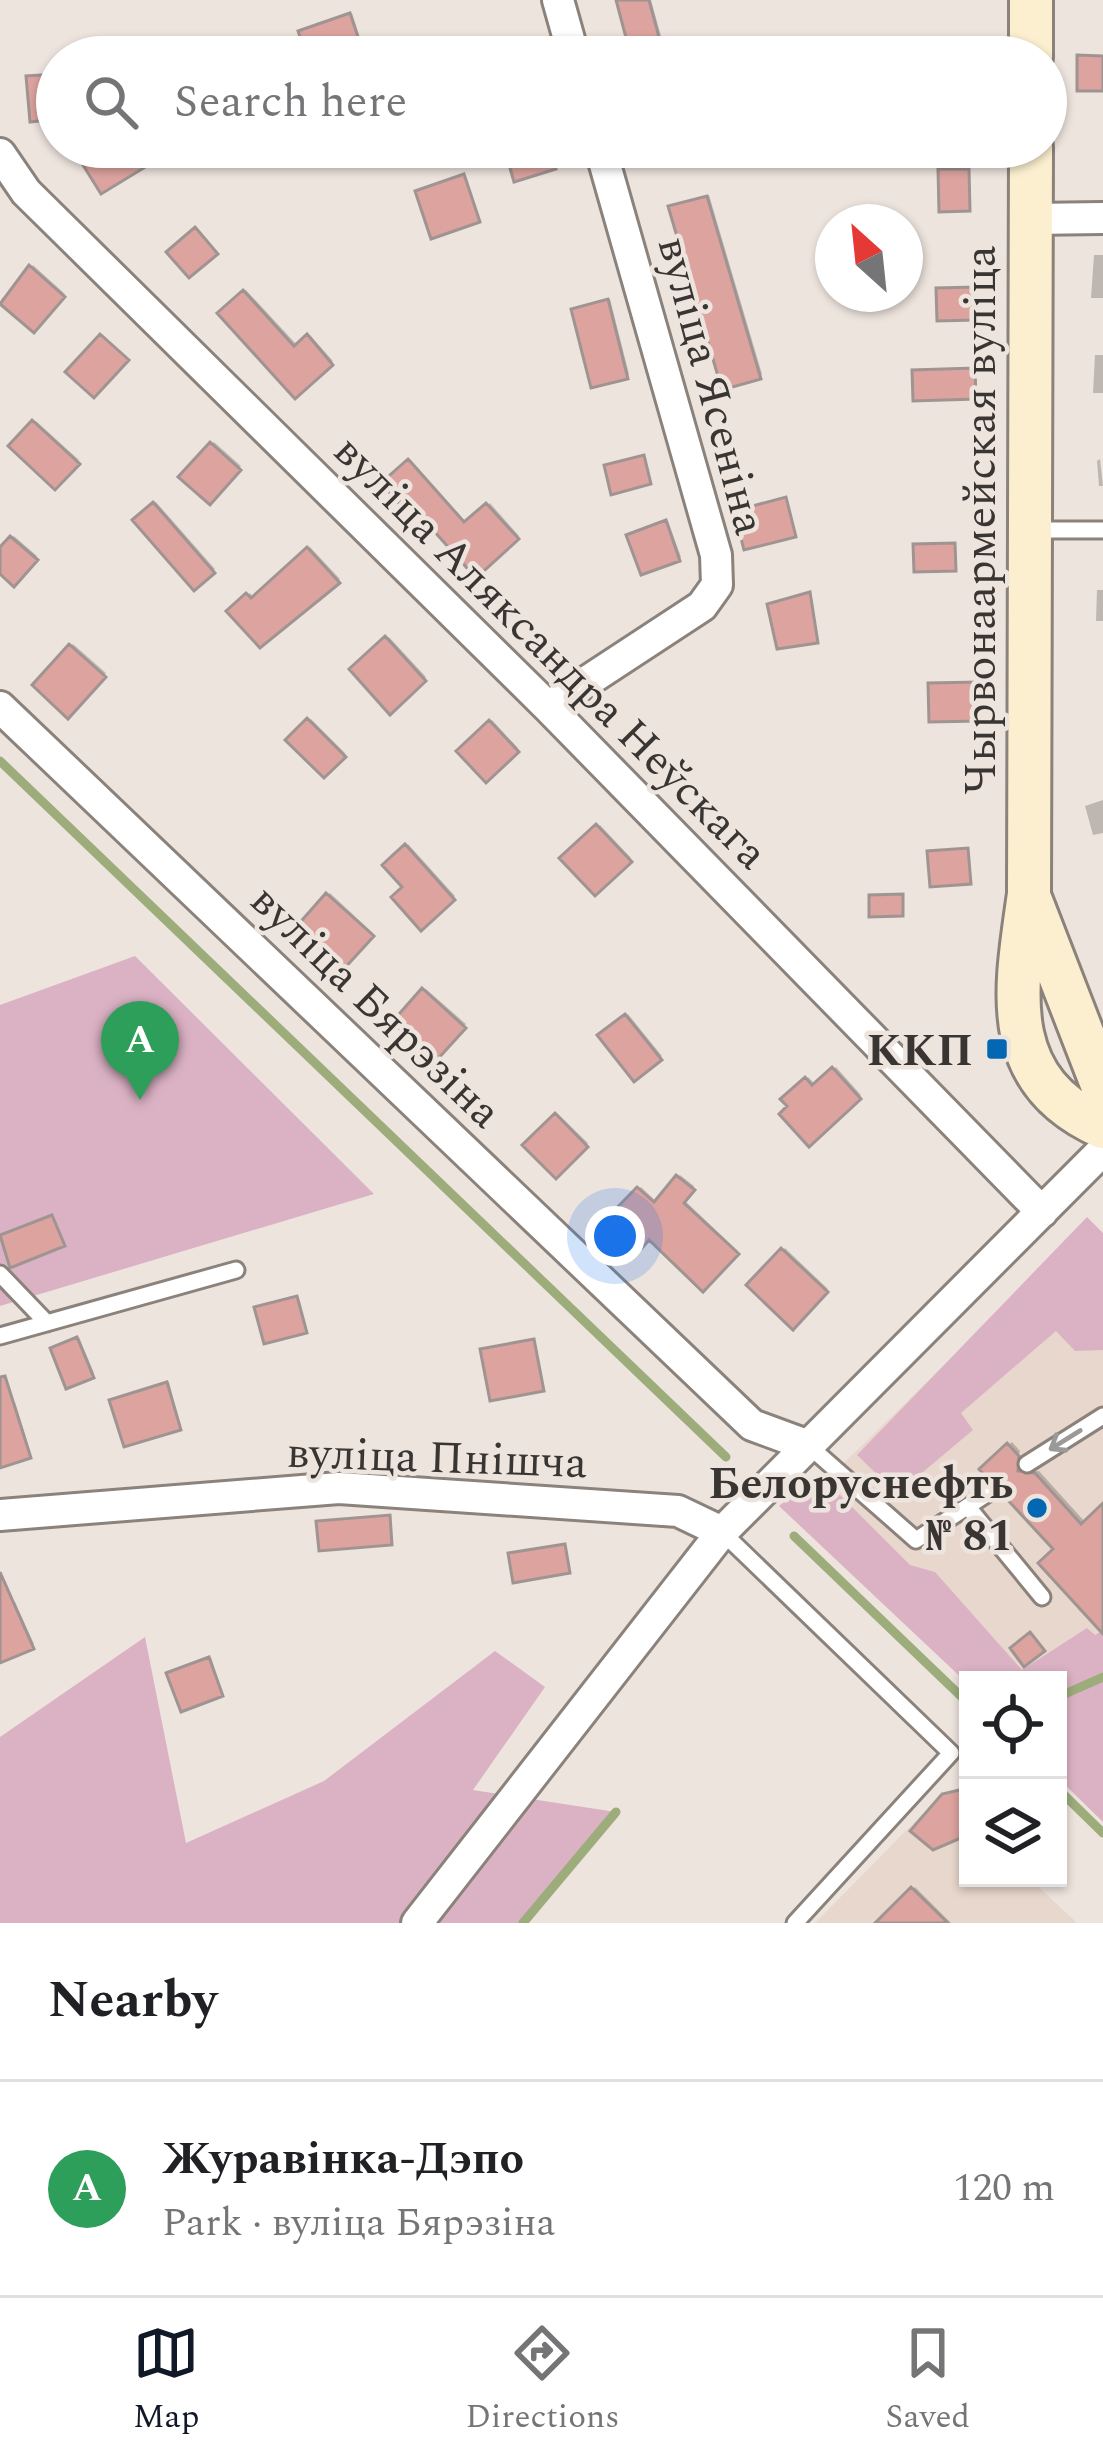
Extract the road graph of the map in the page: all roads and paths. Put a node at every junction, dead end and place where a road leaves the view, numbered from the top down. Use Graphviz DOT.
graph roads {
  1 [pos="558,0"];
  2 [pos="1031,0"];
  3 [pos="568,36"];
  4 [pos="1031,36"];
  5 [pos="0,154"];
  6 [pos="606,168"];
  7 [pos="1031,168"];
  8 [pos="1103,218"];
  9 [pos="1031,219"];
  10 [pos="1030,530"];
  11 [pos="1103,530"];
  12 [pos="0,707"];
  13 [pos="548,707"];
  14 [pos="1029,894"];
  15 [pos="1093,1041"];
  16 [pos="1103,1087"];
  17 [pos="1103,1127"];
  18 [pos="1103,1150"];
  19 [pos="1042,1212"];
  20 [pos="236,1270"];
  21 [pos="0,1274"];
  22 [pos="47,1323"];
  23 [pos="0,1336"];
  24 [pos="1103,1416"];
  25 [pos="809,1446"];
  26 [pos="1027,1464"];
  27 [pos="996,1488"];
  28 [pos="968,1507"];
  29 [pos="0,1515"];
  30 [pos="722,1532"];
  31 [pos="1042,1597"];
  32 [pos="417,1923"];
  33 [pos="795,1923"];
  1 -- 3 [label="street"];
  2 -- 4 [label="main road"];
  5 -- 13 [label="street, вуліца Аляксандра Неўскага"];
  6 -- 13 [label="street, вуліца Ясеніна"];
  7 -- 9 [label="main road, Чырвонаармейская вуліца"];
  8 -- 9 [label="street"];
  9 -- 10 [label="main road, Чырвонаармейская вуліца"];
  10 -- 11 [label="lane"];
  10 -- 14 [label="main road, Чырвонаармейская вуліца"];
  12 -- 25 [label="street, вуліца Бярэзіна"];
  13 -- 19 [label="street, вуліца Аляксандра Неўскага"];
  14 -- 15 [label="main road, Чырвонаармейская вуліца"];
  14 -- 17 [label="main road, Чырвонаармейская вуліца"];
  15 -- 16 [label="main road, Чырвонаармейская вуліца"];
  18 -- 19 [label="street"];
  19 -- 25 [label="street"];
  20 -- 22 [label="lane"];
  21 -- 22 [label="lane"];
  22 -- 23 [label="lane"];
  24 -- 26 [label="lane, one-way"];
  25 -- 28 [label="lane"];
  25 -- 30 [label="street"];
  27 -- 28 [label="lane"];
  28 -- 31 [label="lane"];
  29 -- 30 [label="street, вуліца Пнішча"];
  30 -- 32 [label="street"];
  30 -- 33 [label="lane"];
}
